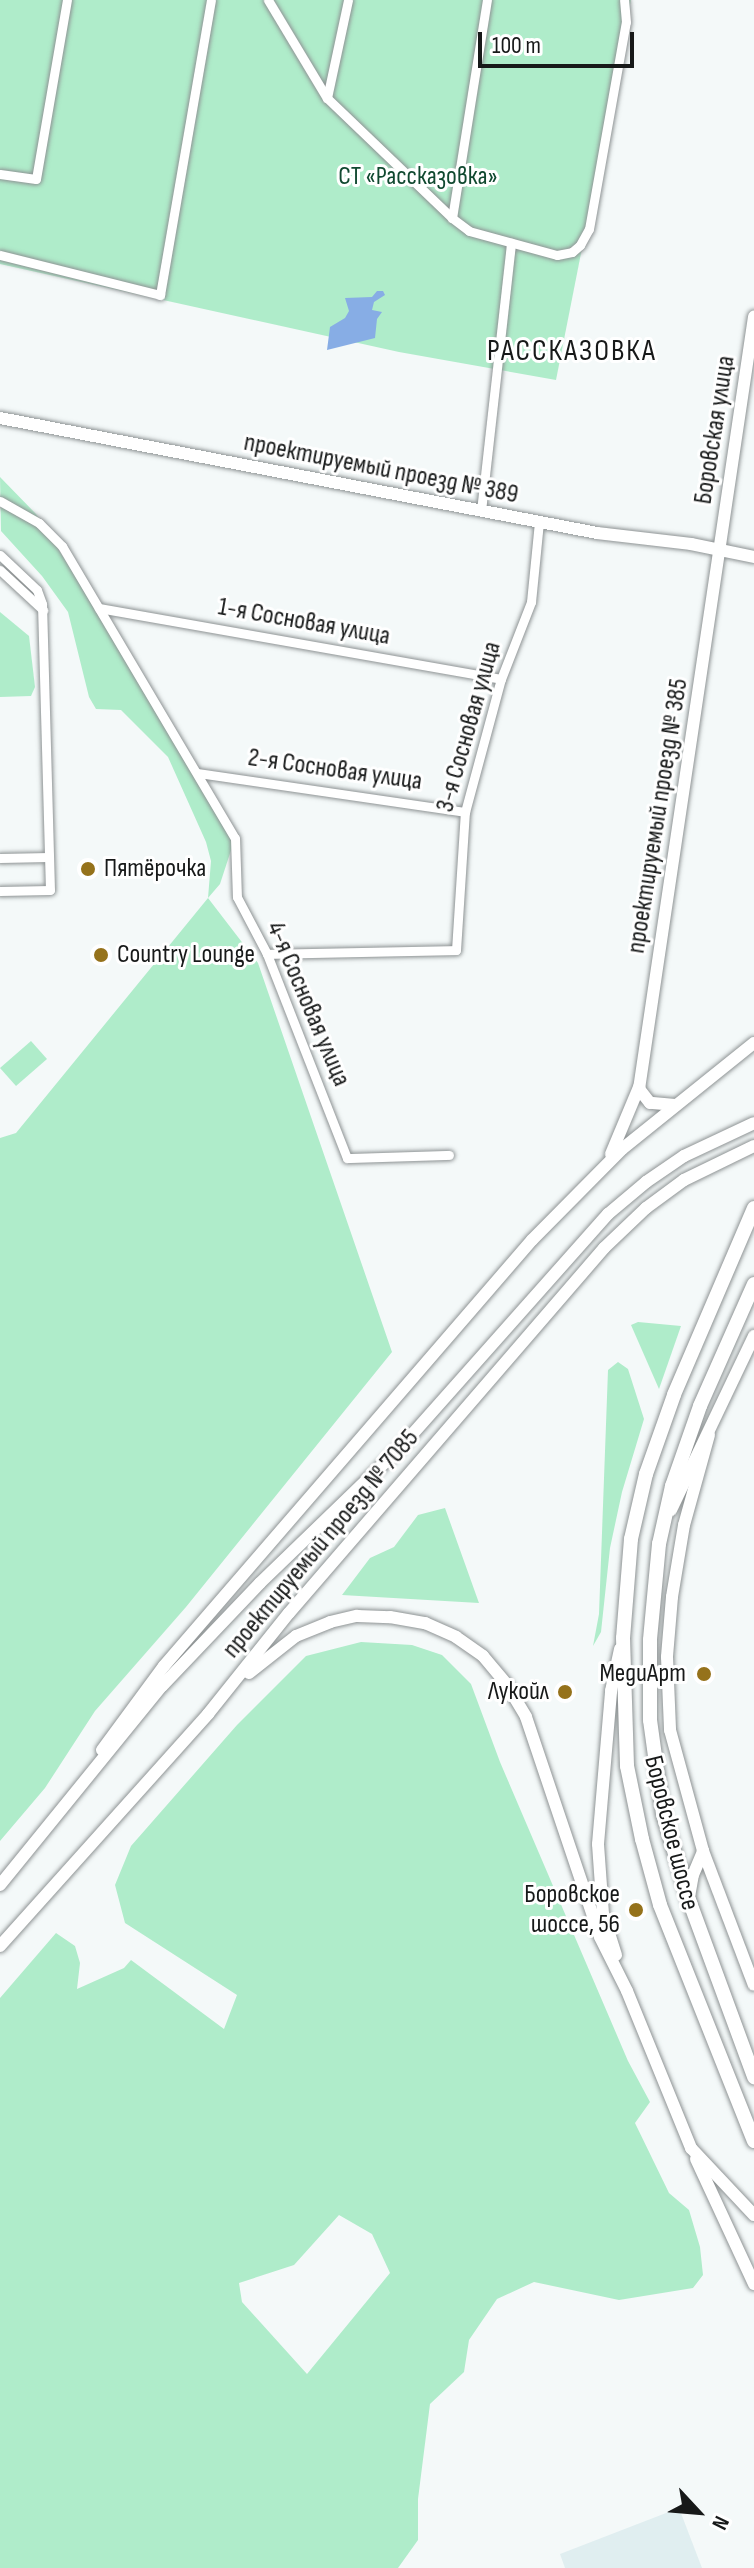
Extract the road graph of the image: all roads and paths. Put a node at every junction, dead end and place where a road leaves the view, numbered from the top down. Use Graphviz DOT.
graph roads {
  1 [pos="67,0"];
  2 [pos="211,0"];
  3 [pos="268,0"];
  4 [pos="348,0"];
  5 [pos="487,0"];
  6 [pos="624,0"];
  7 [pos="327,98"];
  8 [pos="0,174"];
  9 [pos="452,218"];
  10 [pos="511,243"];
  11 [pos="0,255"];
  12 [pos="754,317"];
  13 [pos="0,418"];
  14 [pos="0,501"];
  15 [pos="481,511"];
  16 [pos="539,522"];
  17 [pos="721,550"];
  18 [pos="0,555"];
  19 [pos="754,557"];
  20 [pos="0,570"];
  21 [pos="99,608"];
  22 [pos="43,610"];
  23 [pos="501,679"];
  24 [pos="198,773"];
  25 [pos="465,812"];
  26 [pos="49,857"];
  27 [pos="0,858"];
  28 [pos="0,891"];
  29 [pos="267,954"];
  30 [pos="754,1043"];
  31 [pos="640,1086"];
  32 [pos="678,1104"];
  33 [pos="754,1123"];
  34 [pos="754,1146"];
  35 [pos="449,1155"];
  36 [pos="598,1172"];
  37 [pos="754,1201"];
  38 [pos="754,1208"];
  39 [pos="742,1240"];
  40 [pos="754,1284"];
  41 [pos="754,1336"];
  42 [pos="754,1363"];
  43 [pos="730,1385"];
  44 [pos="709,1435"];
  45 [pos="659,1544"];
  46 [pos="623,1638"];
  47 [pos="208,1714"];
  48 [pos="60,1814"];
  49 [pos="703,1851"];
  50 [pos="0,1885"];
  51 [pos="689,1900"];
  52 [pos="0,1946"];
  53 [pos="754,1985"];
  54 [pos="627,1991"];
  55 [pos="754,2076"];
  56 [pos="754,2141"];
  57 [pos="691,2148"];
  58 [pos="754,2215"];
  59 [pos="754,2284"];
  1 -- 8 [label="street"];
  2 -- 11 [label="street"];
  3 -- 7 [label="street"];
  4 -- 7 [label="street"];
  5 -- 9 [label="street"];
  6 -- 10 [label="street"];
  7 -- 9 [label="street"];
  9 -- 10 [label="street"];
  10 -- 15 [label="street"];
  12 -- 17 [label="main road, Боровская улица"];
  13 -- 15 [label="main road, проектируемый проезд № 389"];
  14 -- 21 [label="street, 4-я Сосновая улица"];
  15 -- 16 [label="main road, проектируемый проезд № 389"];
  16 -- 17 [label="main road, проектируемый проезд № 389"];
  16 -- 23 [label="street, 3-я Сосновая улица"];
  17 -- 19 [label="main road, проектируемый проезд № 389"];
  17 -- 31 [label="main road, проектируемый проезд № 385"];
  18 -- 22 [label="street"];
  20 -- 22 [label="street"];
  21 -- 23 [label="street, 1-я Сосновая улица"];
  21 -- 24 [label="street, 4-я Сосновая улица"];
  22 -- 26 [label="street"];
  23 -- 25 [label="street, 3-я Сосновая улица"];
  24 -- 25 [label="street, 2-я Сосновая улица"];
  24 -- 29 [label="street, 4-я Сосновая улица"];
  25 -- 29 [label="street, 3-я Сосновая улица"];
  26 -- 27 [label="street"];
  26 -- 28 [label="street"];
  29 -- 35 [label="street, 4-я Сосновая улица"];
  30 -- 32 [label="main road"];
  31 -- 32 [label="main road"];
  31 -- 36 [label="main road, проектируемый проезд № 385"];
  32 -- 36 [label="main road"];
  33 -- 48 [label="main road, проектируемый проезд № 7085"];
  34 -- 47 [label="main road, проектируемый проезд № 7085"];
  36 -- 48 [label="main road"];
  37 -- 39 [label="main road"];
  38 -- 39 [label="main road, Боровское шоссе"];
  39 -- 46 [label="main road, Боровское шоссе"];
  40 -- 45 [label="main road, Боровское шоссе"];
  41 -- 43 [label="main road"];
  42 -- 43 [label="main road"];
  43 -- 44 [label="main road"];
  44 -- 45 [label="main road"];
  44 -- 49 [label="main road"];
  45 -- 51 [label="main road, Боровское шоссе"];
  46 -- 54 [label="main road"];
  46 -- 56 [label="main road, Боровское шоссе"];
  47 -- 52 [label="main road, проектируемый проезд № 7085"];
  47 -- 54 [label="main road"];
  48 -- 50 [label="main road, проектируемый проезд № 7085"];
  49 -- 51 [label="main road"];
  49 -- 53 [label="main road"];
  51 -- 55 [label="main road, Боровское шоссе"];
  54 -- 57 [label="main road"];
  57 -- 58 [label="main road"];
  57 -- 59 [label="main road"];
}
